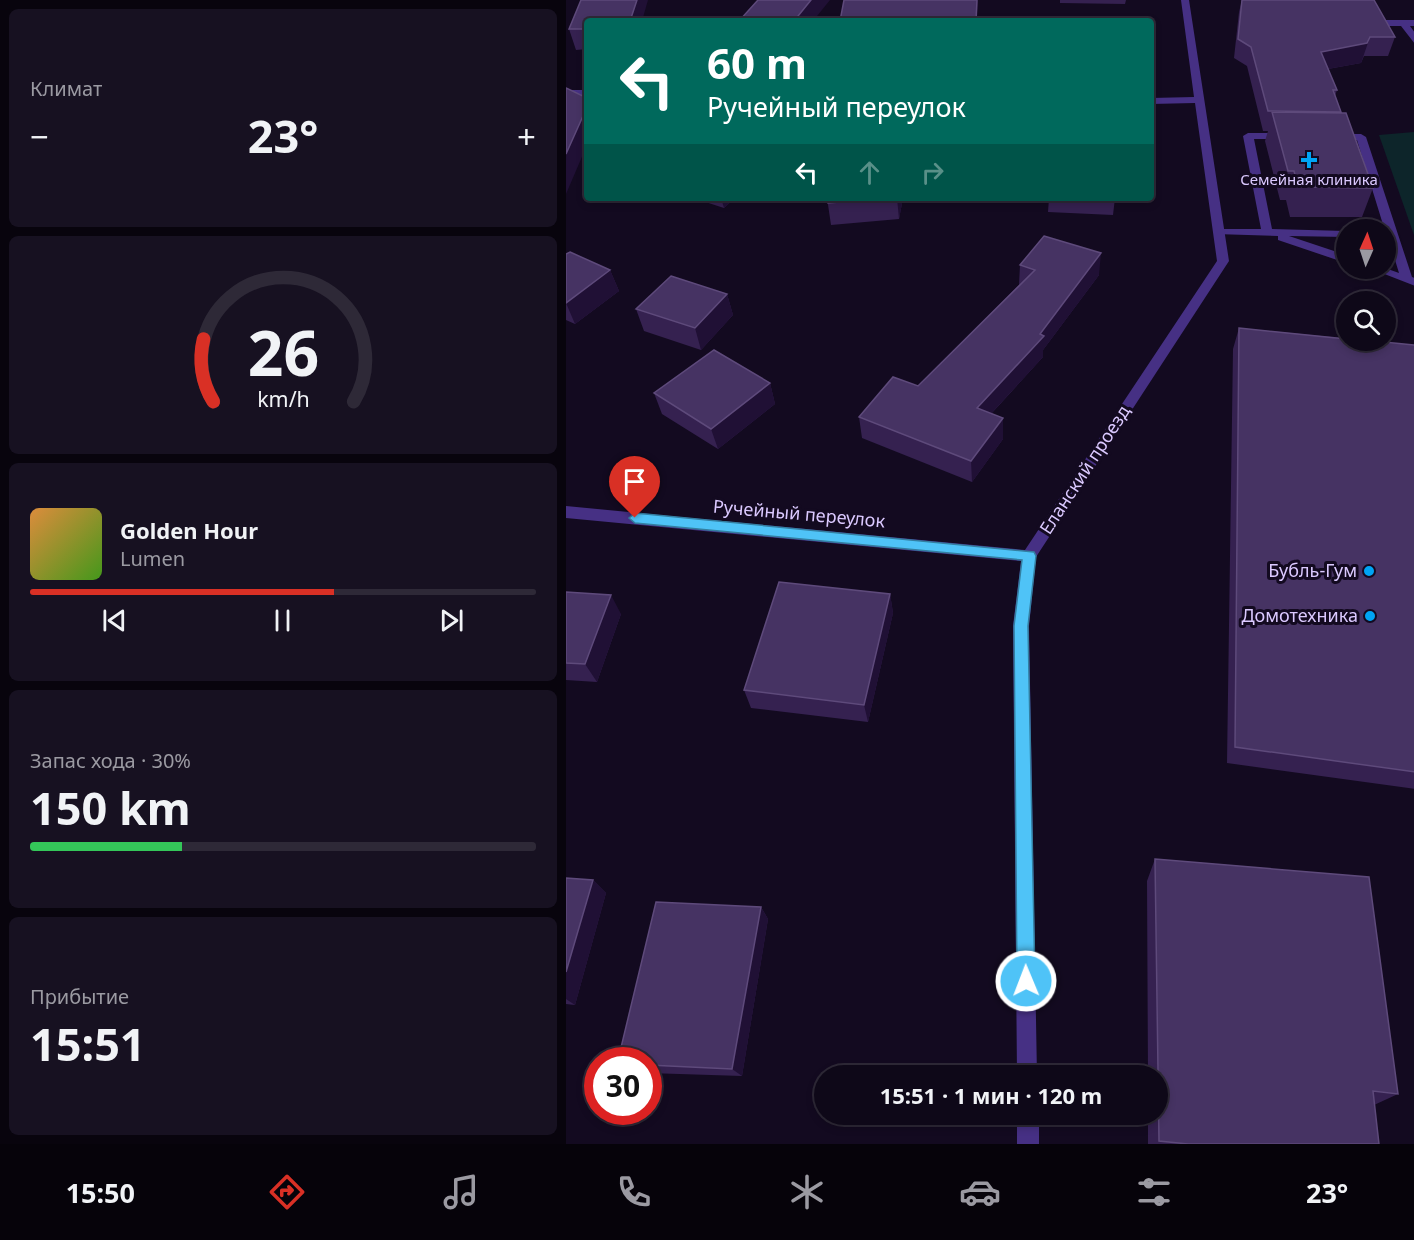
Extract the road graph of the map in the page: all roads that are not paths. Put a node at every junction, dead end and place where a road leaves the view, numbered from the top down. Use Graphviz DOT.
graph roads {
  1 [pos="1185,0"];
  2 [pos="1377,23"];
  3 [pos="1409,23"];
  4 [pos="1415,41"];
  5 [pos="566,93"];
  6 [pos="584,93"];
  7 [pos="1200,100"];
  8 [pos="1154,101"];
  9 [pos="1293,136"];
  10 [pos="1327,137"];
  11 [pos="1385,219"];
  12 [pos="1219,232"];
  13 [pos="1267,233"];
  14 [pos="1336,234"];
  15 [pos="1396,249"];
  16 [pos="1336,256"];
  17 [pos="1396,276"];
  18 [pos="1411,281"];
  19 [pos="566,512"];
  20 [pos="1029,556"];
  21 [pos="1027,1065"];
  22 [pos="1028,1125"];
  23 [pos="1028,1144"];
  1 -- 7 [label="street, Еланский проезд"];
  2 -- 3 [label="street"];
  3 -- 4 [label="street"];
  5 -- 6 [label="street"];
  7 -- 8 [label="street"];
  7 -- 12 [label="street, Еланский проезд"];
  9 -- 13 [label="street"];
  10 -- 11 [label="street"];
  12 -- 13 [label="street"];
  12 -- 20 [label="street, Еланский проезд"];
  13 -- 14 [label="street"];
  13 -- 16 [label="street"];
  15 -- 18 [label="street"];
  17 -- 18 [label="street"];
  19 -- 20 [label="street, Ручейный переулок"];
  20 -- 21 [label="street, Еланский проезд"];
  22 -- 23 [label="street"];
}
